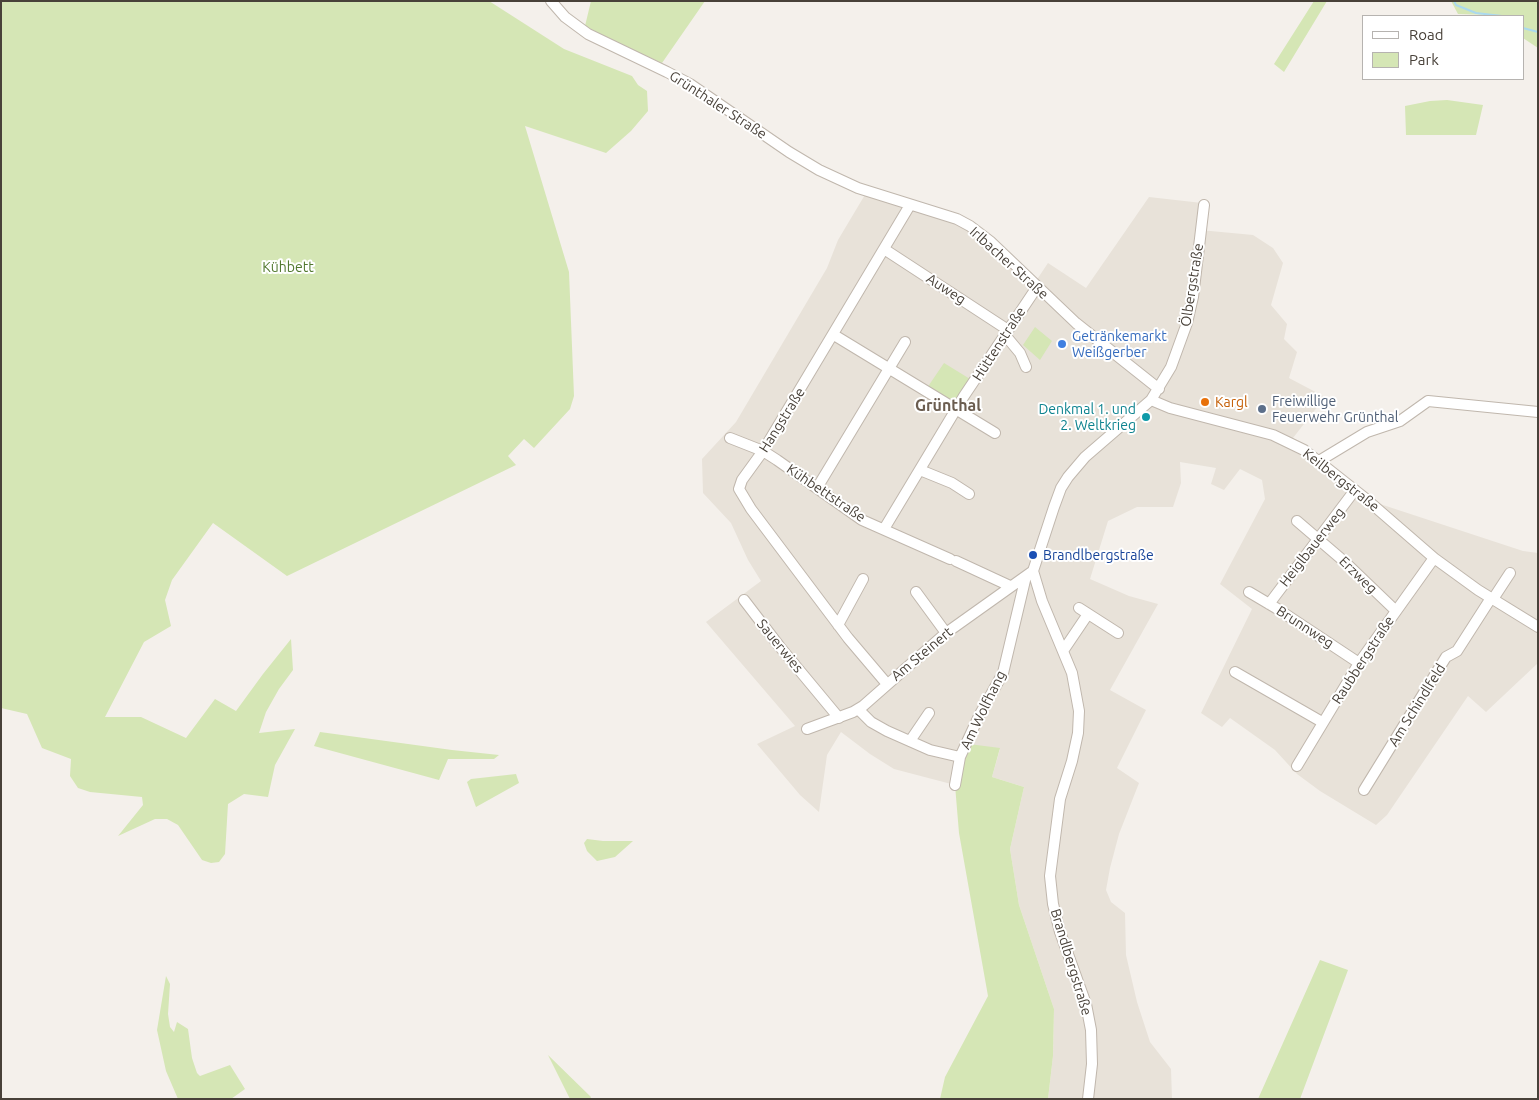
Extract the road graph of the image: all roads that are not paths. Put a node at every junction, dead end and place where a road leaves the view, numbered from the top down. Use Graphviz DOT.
graph roads {
  1 [pos="551,1"];
  2 [pos="836,179"];
  3 [pos="910,205"];
  4 [pos="1204,206"];
  5 [pos="884,249"];
  6 [pos="1037,287"];
  7 [pos="1007,332"];
  8 [pos="834,335"];
  9 [pos="905,342"];
  10 [pos="889,367"];
  11 [pos="1026,367"];
  12 [pos="1159,389"];
  13 [pos="1151,400"];
  14 [pos="957,409"];
  15 [pos="1538,412"];
  16 [pos="994,433"];
  17 [pos="730,438"];
  18 [pos="763,451"];
  19 [pos="1319,461"];
  20 [pos="920,470"];
  21 [pos="817,488"];
  22 [pos="1355,490"];
  23 [pos="969,494"];
  24 [pos="1296,521"];
  25 [pos="884,529"];
  26 [pos="1318,538"];
  27 [pos="1434,558"];
  28 [pos="1510,573"];
  29 [pos="1029,574"];
  30 [pos="863,579"];
  31 [pos="1010,586"];
  32 [pos="916,592"];
  33 [pos="1249,592"];
  34 [pos="1492,599"];
  35 [pos="744,600"];
  36 [pos="1270,604"];
  37 [pos="1396,611"];
  38 [pos="838,625"];
  39 [pos="1538,627"];
  40 [pos="946,633"];
  41 [pos="1118,633"];
  42 [pos="1063,651"];
  43 [pos="1359,663"];
  44 [pos="1235,672"];
  45 [pos="887,684"];
  46 [pos="858,709"];
  47 [pos="929,713"];
  48 [pos="839,718"];
  49 [pos="1322,722"];
  50 [pos="807,729"];
  51 [pos="910,741"];
  52 [pos="960,758"];
  53 [pos="1297,766"];
  54 [pos="955,785"];
  55 [pos="1364,790"];
  56 [pos="1088,1099"];
  1 -- 2 [label="street, Grünthaler Straße"];
  2 -- 3 [label="street, Irlbacher Straße"];
  3 -- 5 [label="street, Hangstraße"];
  3 -- 6 [label="street, Irlbacher Straße"];
  4 -- 12 [label="street, Ölbergstraße"];
  5 -- 7 [label="street, Auweg"];
  5 -- 8 [label="street, Hangstraße"];
  6 -- 7 [label="street, Hüttenstraße"];
  6 -- 12 [label="street, Irlbacher Straße"];
  7 -- 11 [label="street, Auweg"];
  7 -- 14 [label="street, Hüttenstraße"];
  8 -- 10 [label="street"];
  8 -- 18 [label="street, Hangstraße"];
  9 -- 10 [label="street"];
  10 -- 14 [label="street"];
  10 -- 21 [label="street"];
  12 -- 13 [label="street"];
  13 -- 19 [label="street, Keilbergstraße"];
  13 -- 29 [label="street"];
  14 -- 16 [label="street"];
  14 -- 20 [label="street, Hüttenstraße"];
  15 -- 19 [label="street"];
  17 -- 18 [label="street, Kühbettstraße"];
  18 -- 21 [label="street, Kühbettstraße"];
  18 -- 38 [label="street, Hangstraße"];
  19 -- 22 [label="street, Keilbergstraße"];
  20 -- 23 [label="street"];
  20 -- 25 [label="street, Hüttenstraße"];
  21 -- 25 [label="street, Kühbettstraße"];
  22 -- 26 [label="street, Heiglbauerweg"];
  22 -- 27 [label="street, Keilbergstraße"];
  24 -- 26 [label="street, Erzweg"];
  25 -- 31 [label="street, Kühbettstraße"];
  26 -- 36 [label="street, Heiglbauerweg"];
  26 -- 37 [label="street, Erzweg"];
  27 -- 34 [label="street, Keilbergstraße"];
  27 -- 37 [label="street, Raubbergstraße"];
  28 -- 34 [label="street"];
  29 -- 31 [label="street, Am Steinert"];
  29 -- 42 [label="street, Brandlbergstraße"];
  29 -- 52 [label="street, Am Wolfhang"];
  30 -- 38 [label="street"];
  31 -- 40 [label="street, Am Steinert"];
  32 -- 40 [label="street"];
  33 -- 36 [label="street, Brunnweg"];
  34 -- 39 [label="street, Keilbergstraße"];
  34 -- 55 [label="street, Am Schindlfeld"];
  35 -- 48 [label="street, Sauerwies"];
  36 -- 43 [label="street, Brunnweg"];
  37 -- 43 [label="street, Raubbergstraße"];
  38 -- 45 [label="street, Hangstraße"];
  40 -- 45 [label="street, Am Steinert"];
  41 -- 42 [label="street"];
  42 -- 56 [label="street, Brandlbergstraße"];
  43 -- 49 [label="street, Raubbergstraße"];
  44 -- 49 [label="street"];
  45 -- 46 [label="street, Am Steinert"];
  46 -- 48 [label="street, Am Steinert"];
  46 -- 51 [label="street"];
  47 -- 51 [label="street"];
  48 -- 50 [label="street, Am Steinert"];
  49 -- 53 [label="street, Raubbergstraße"];
  51 -- 52 [label="street"];
  52 -- 54 [label="street, Am Wolfhang"];
}
